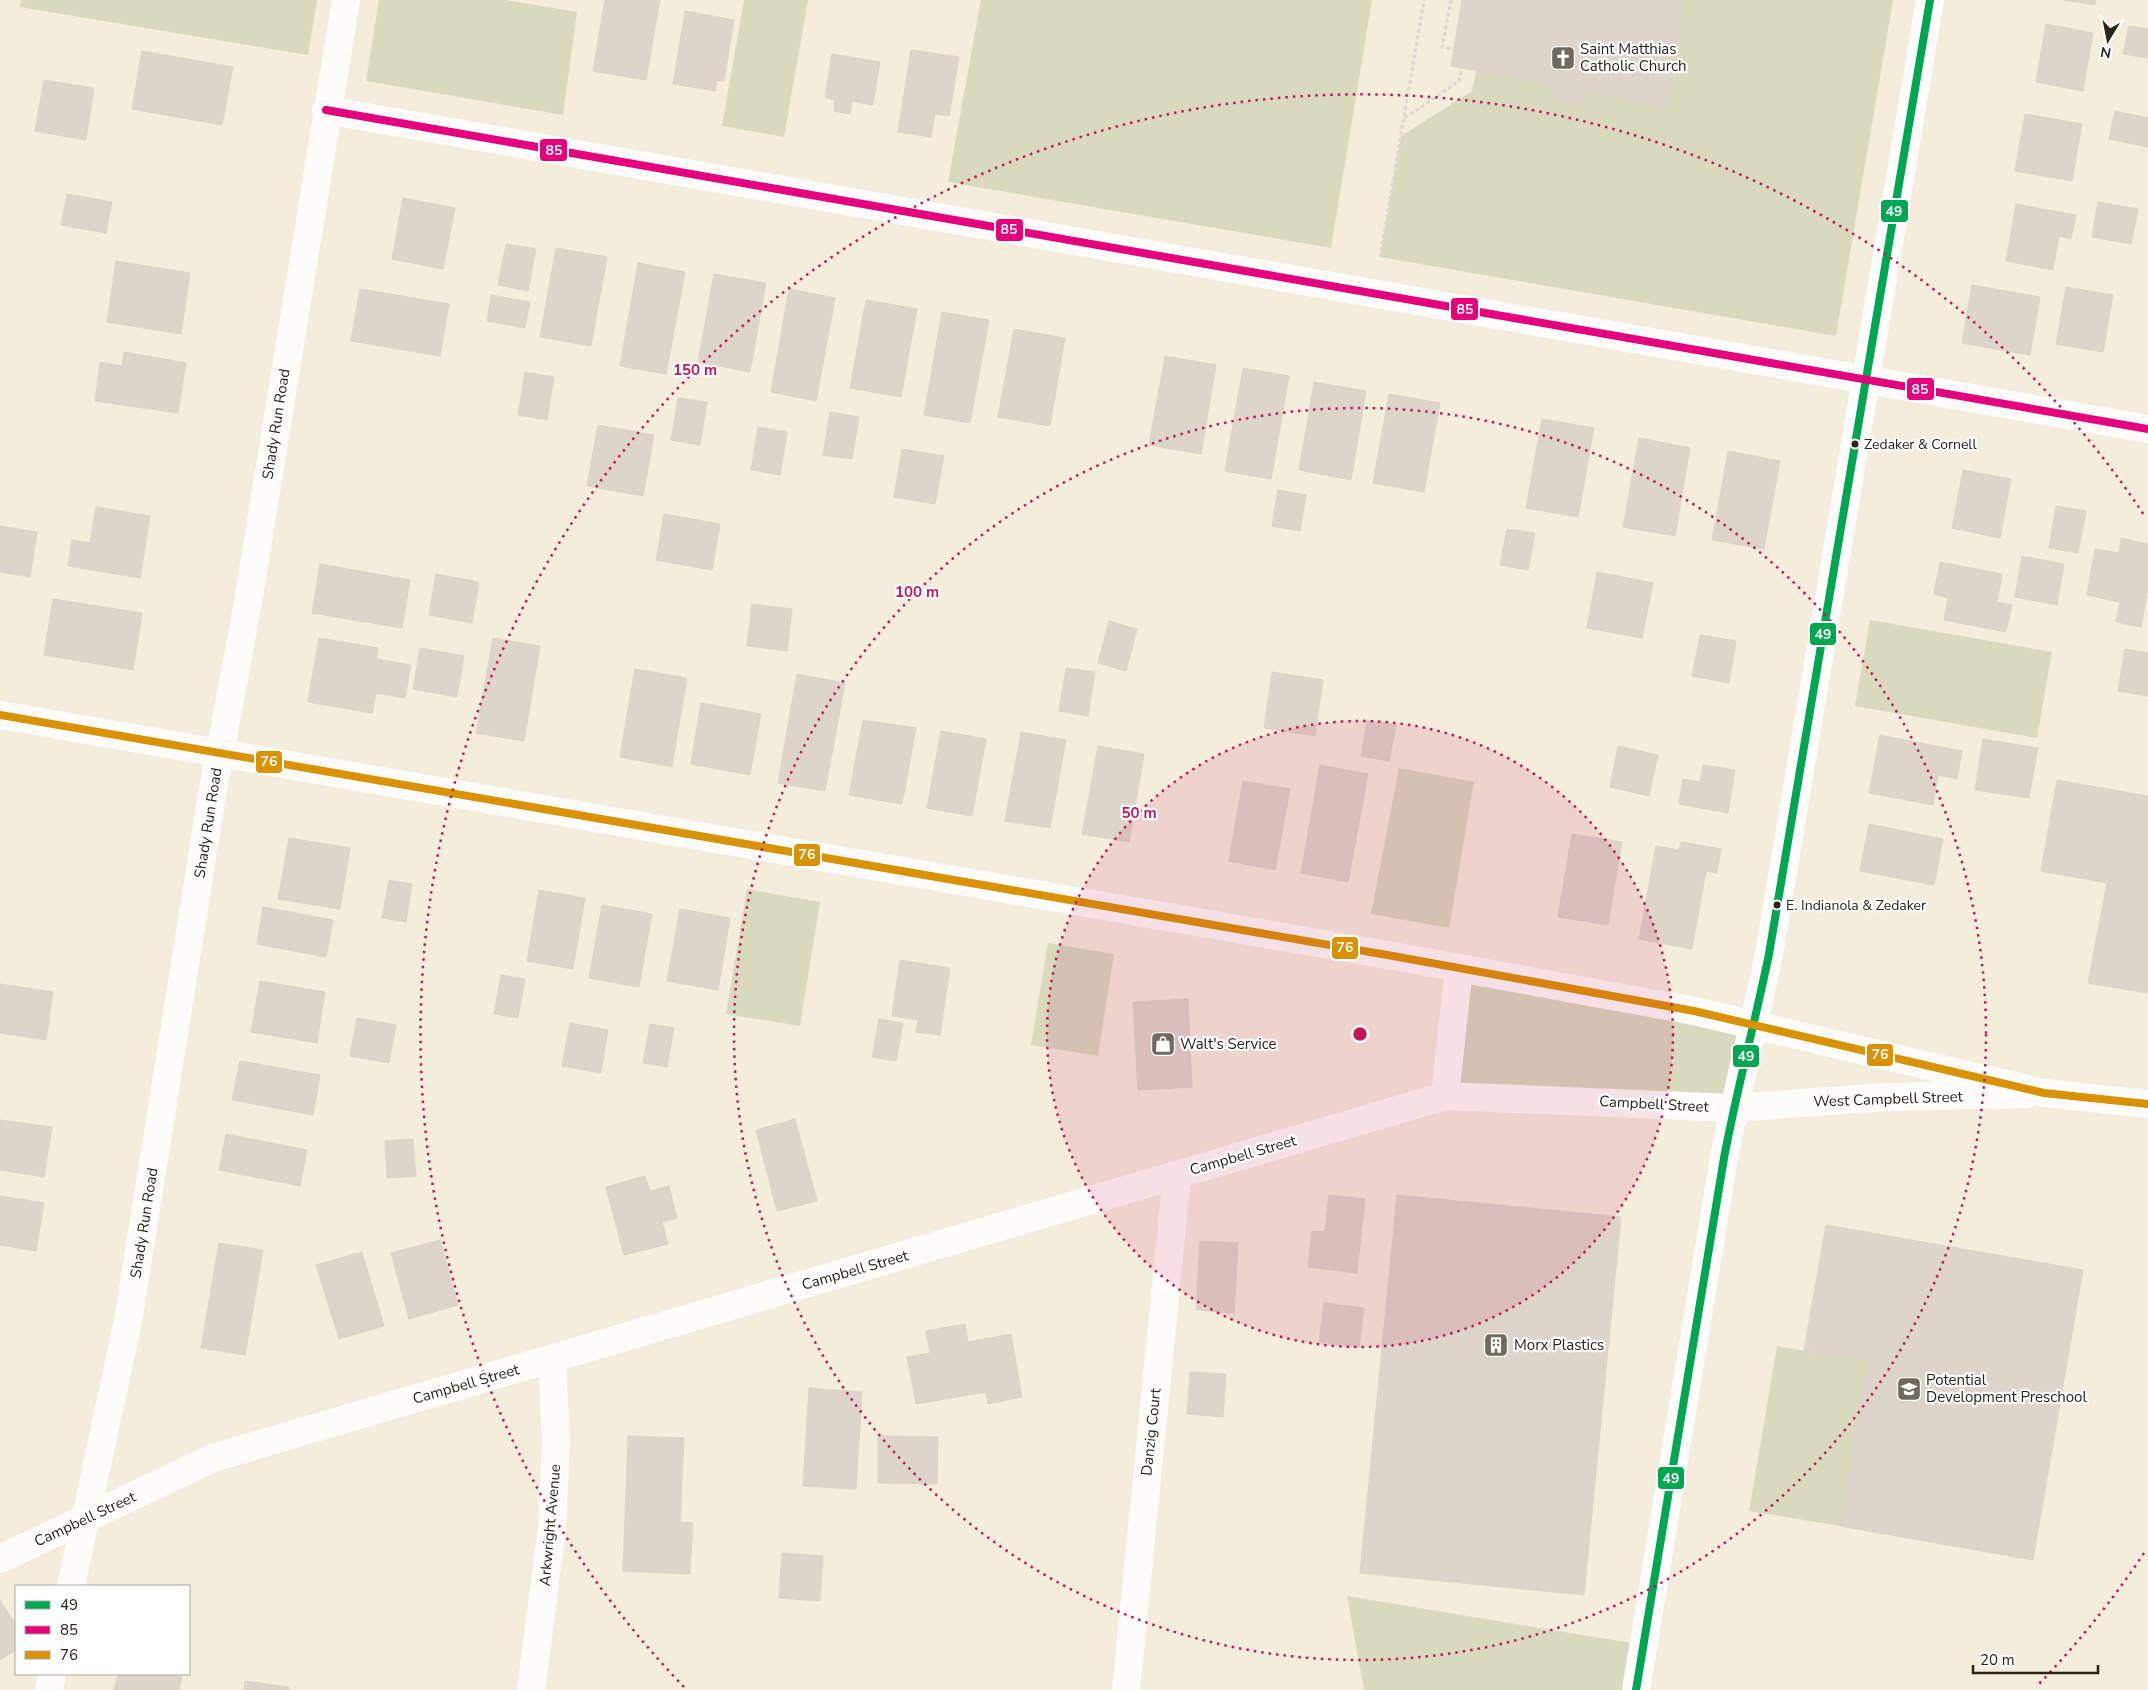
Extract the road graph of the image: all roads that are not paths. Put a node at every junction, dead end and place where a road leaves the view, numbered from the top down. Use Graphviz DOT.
graph roads {
  1 [pos="346,0"];
  2 [pos="1930,0"];
  3 [pos="326,110"];
  4 [pos="1865,380"];
  5 [pos="2148,429"];
  6 [pos="0,715"];
  7 [pos="220,752"];
  8 [pos="1459,968"];
  9 [pos="1754,1024"];
  10 [pos="2044,1093"];
  11 [pos="1445,1096"];
  12 [pos="2148,1104"];
  13 [pos="1733,1108"];
  14 [pos="1177,1175"];
  15 [pos="552,1359"];
  16 [pos="86,1518"];
  17 [pos="0,1559"];
  18 [pos="71,1585"];
  19 [pos="52,1675"];
  20 [pos="49,1690"];
  21 [pos="531,1690"];
  22 [pos="1126,1690"];
  23 [pos="1636,1690"];
  1 -- 3 [label="street, Shady Run Road"];
  2 -- 4 [label="street"];
  3 -- 4 [label="street"];
  3 -- 7 [label="street, Shady Run Road"];
  4 -- 5 [label="street"];
  4 -- 9 [label="street"];
  6 -- 7 [label="street"];
  7 -- 8 [label="street"];
  7 -- 16 [label="street, Shady Run Road"];
  8 -- 9 [label="street"];
  8 -- 11 [label="street"];
  9 -- 10 [label="street"];
  9 -- 13 [label="street"];
  10 -- 12 [label="street"];
  10 -- 13 [label="street, West Campbell Street"];
  11 -- 13 [label="street, Campbell Street"];
  11 -- 14 [label="street, Campbell Street"];
  13 -- 23 [label="street"];
  14 -- 15 [label="street, Campbell Street"];
  14 -- 22 [label="street, Danzig Court"];
  15 -- 16 [label="street, Campbell Street"];
  15 -- 21 [label="street, Arkwright Avenue"];
  16 -- 17 [label="street, Campbell Street"];
  16 -- 18 [label="street, Shady Run Road"];
  19 -- 20 [label="street"];
}
